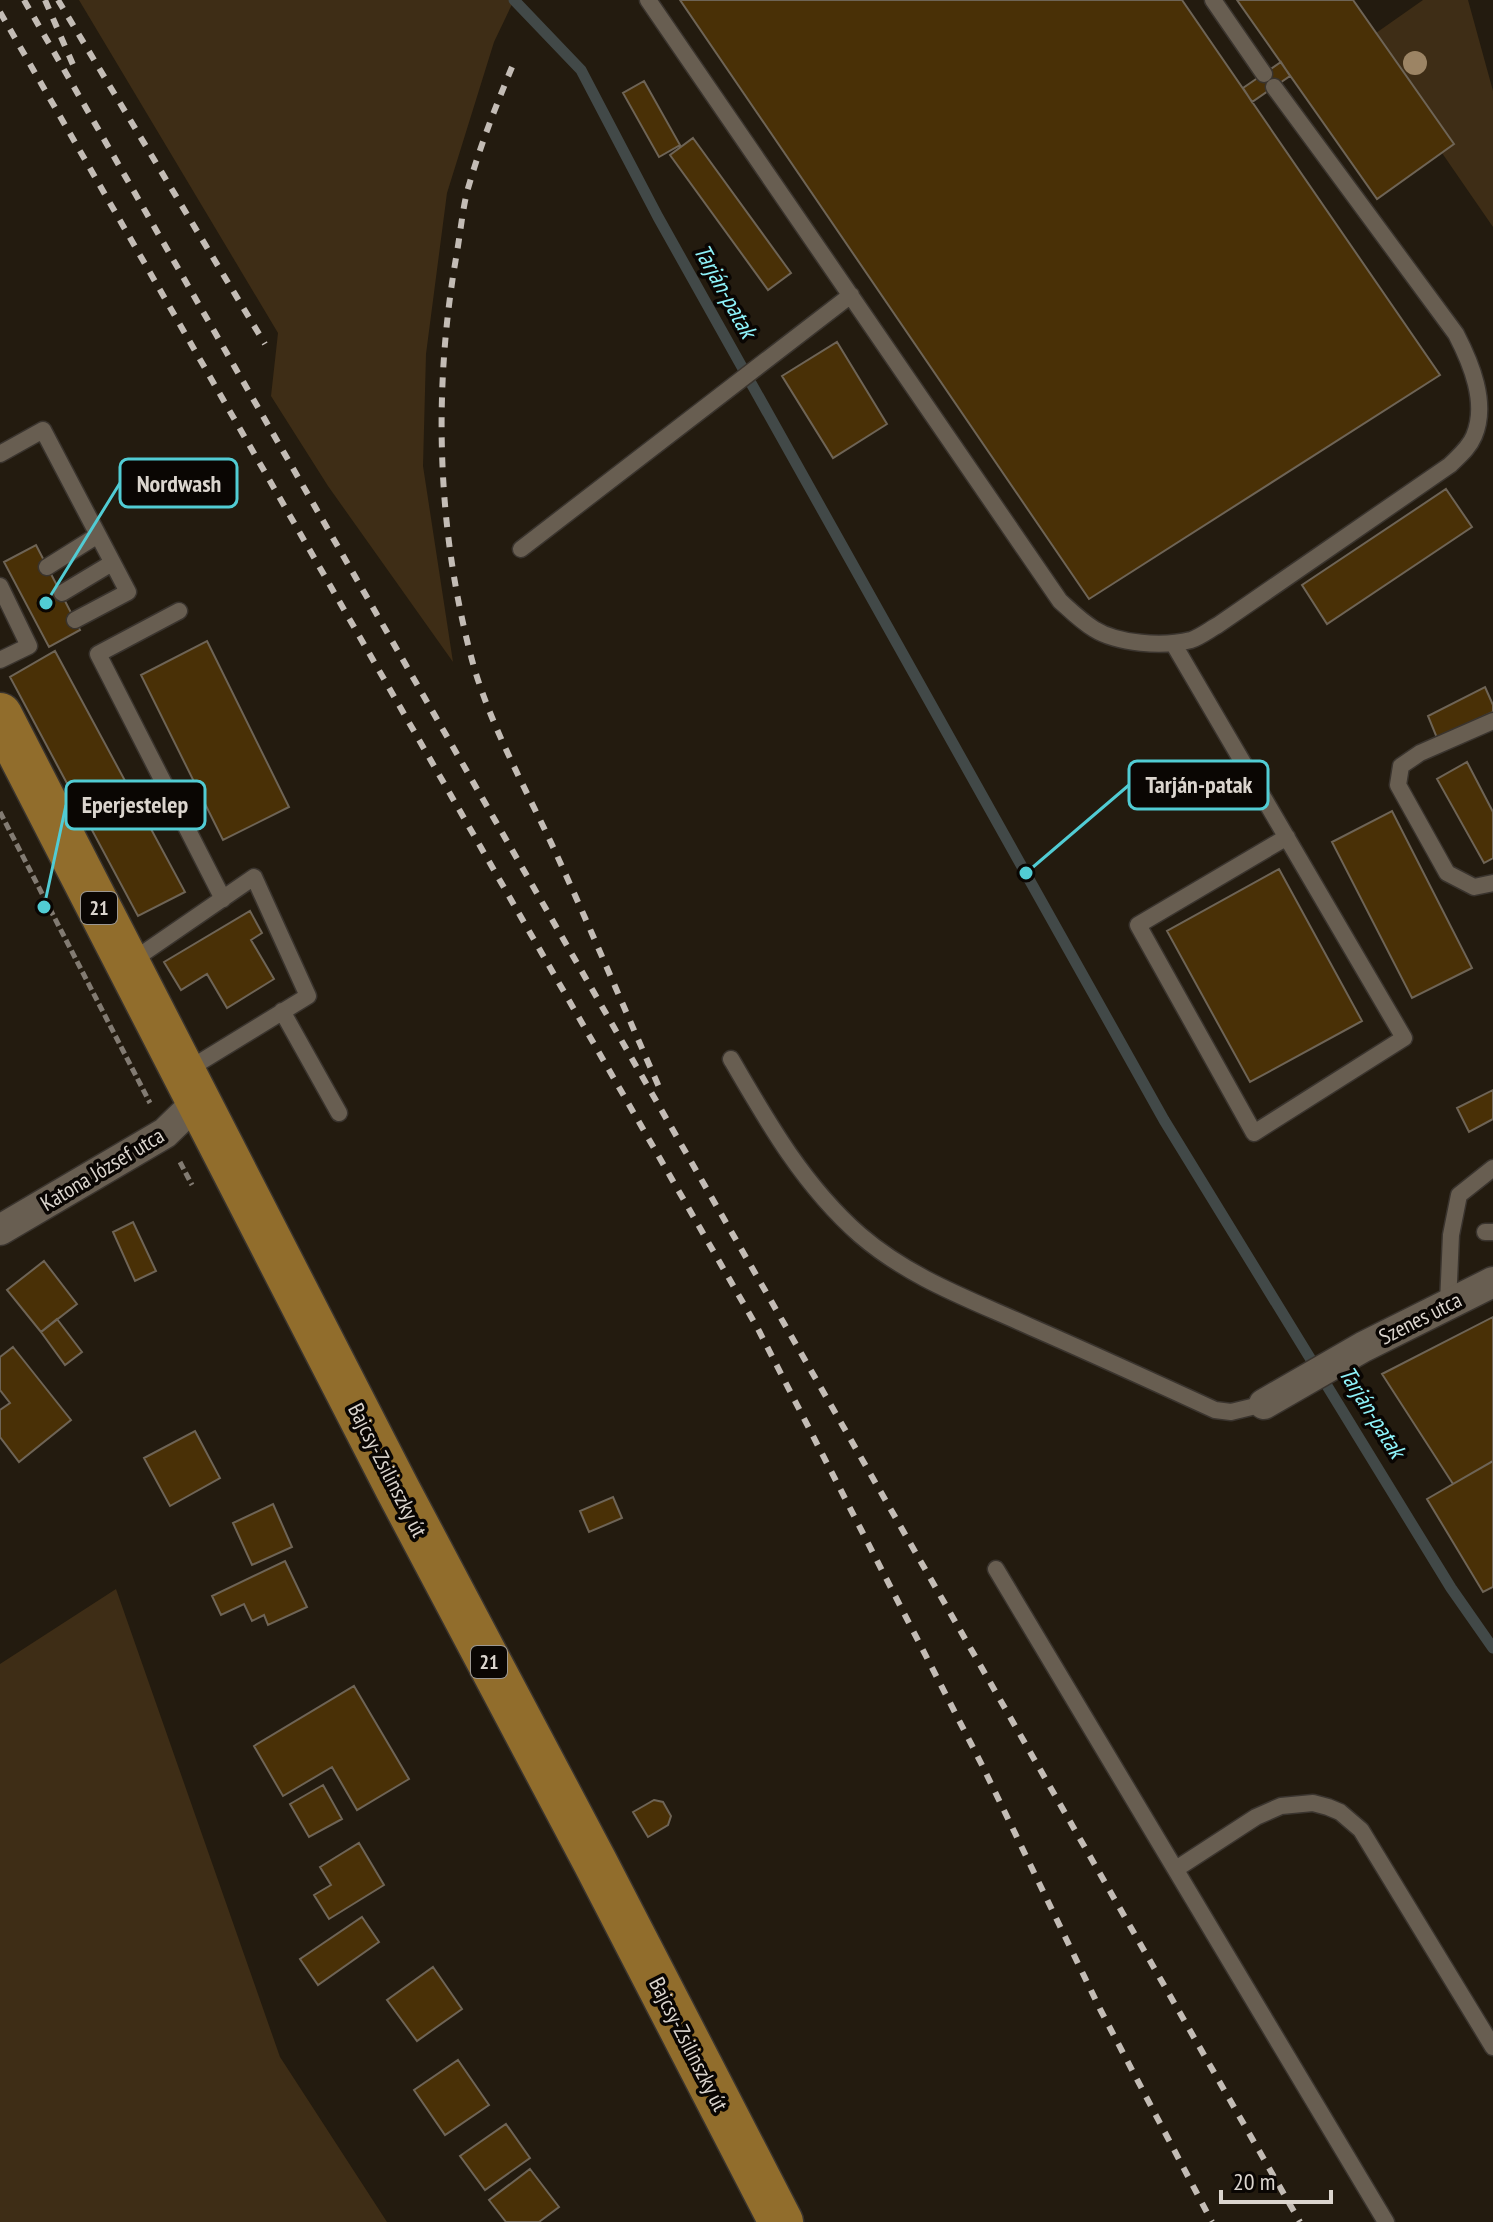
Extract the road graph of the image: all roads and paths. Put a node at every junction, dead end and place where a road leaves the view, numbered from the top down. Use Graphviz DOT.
graph roads {
  1 [pos="648,0"];
  2 [pos="1213,0"];
  3 [pos="851,295"];
  4 [pos="0,454"];
  5 [pos="98,535"];
  6 [pos="521,549"];
  7 [pos="112,563"];
  8 [pos="47,567"];
  9 [pos="7,588"];
  10 [pos="62,593"];
  11 [pos="179,611"];
  12 [pos="75,620"];
  13 [pos="1173,643"];
  14 [pos="0,660"];
  15 [pos="0,715"];
  16 [pos="1493,721"];
  17 [pos="0,812"];
  18 [pos="1287,837"];
  19 [pos="1493,883"];
  20 [pos="223,899"];
  21 [pos="127,964"];
  22 [pos="282,1011"];
  23 [pos="731,1059"];
  24 [pos="190,1086"];
  25 [pos="339,1113"];
  26 [pos="165,1133"];
  27 [pos="1493,1168"];
  28 [pos="0,1230"];
  29 [pos="1493,1282"];
  30 [pos="1448,1304"];
  31 [pos="1264,1404"];
  32 [pos="996,1569"];
  33 [pos="1176,1869"];
  34 [pos="1493,2047"];
  35 [pos="781,2222"];
  36 [pos="1386,2222"];
  1 -- 3 [label="lane"];
  2 -- 13 [label="lane"];
  3 -- 6 [label="lane"];
  3 -- 13 [label="lane"];
  4 -- 5 [label="lane"];
  5 -- 7 [label="lane"];
  5 -- 8 [label="lane"];
  7 -- 10 [label="lane"];
  7 -- 12 [label="lane"];
  9 -- 14 [label="lane"];
  11 -- 20 [label="lane"];
  13 -- 18 [label="lane"];
  15 -- 21 [label="main road, Bajcsy-Zsilinszky út / 21"];
  16 -- 19 [label="lane"];
  17 -- 26 [label="path"];
  18 -- 18 [label="lane"];
  20 -- 21 [label="lane"];
  20 -- 22 [label="lane"];
  21 -- 24 [label="main road, Bajcsy-Zsilinszky út / 21"];
  22 -- 24 [label="lane"];
  22 -- 25 [label="lane"];
  23 -- 31 [label="lane"];
  24 -- 26 [label="street, Katona József utca"];
  24 -- 35 [label="main road, Bajcsy-Zsilinszky út / 21"];
  26 -- 28 [label="street, Katona József utca"];
  27 -- 30 [label="lane"];
  29 -- 30 [label="street, Szenes utca"];
  30 -- 31 [label="street, Szenes utca"];
  32 -- 33 [label="lane"];
  33 -- 34 [label="lane"];
  33 -- 36 [label="lane"];
}
